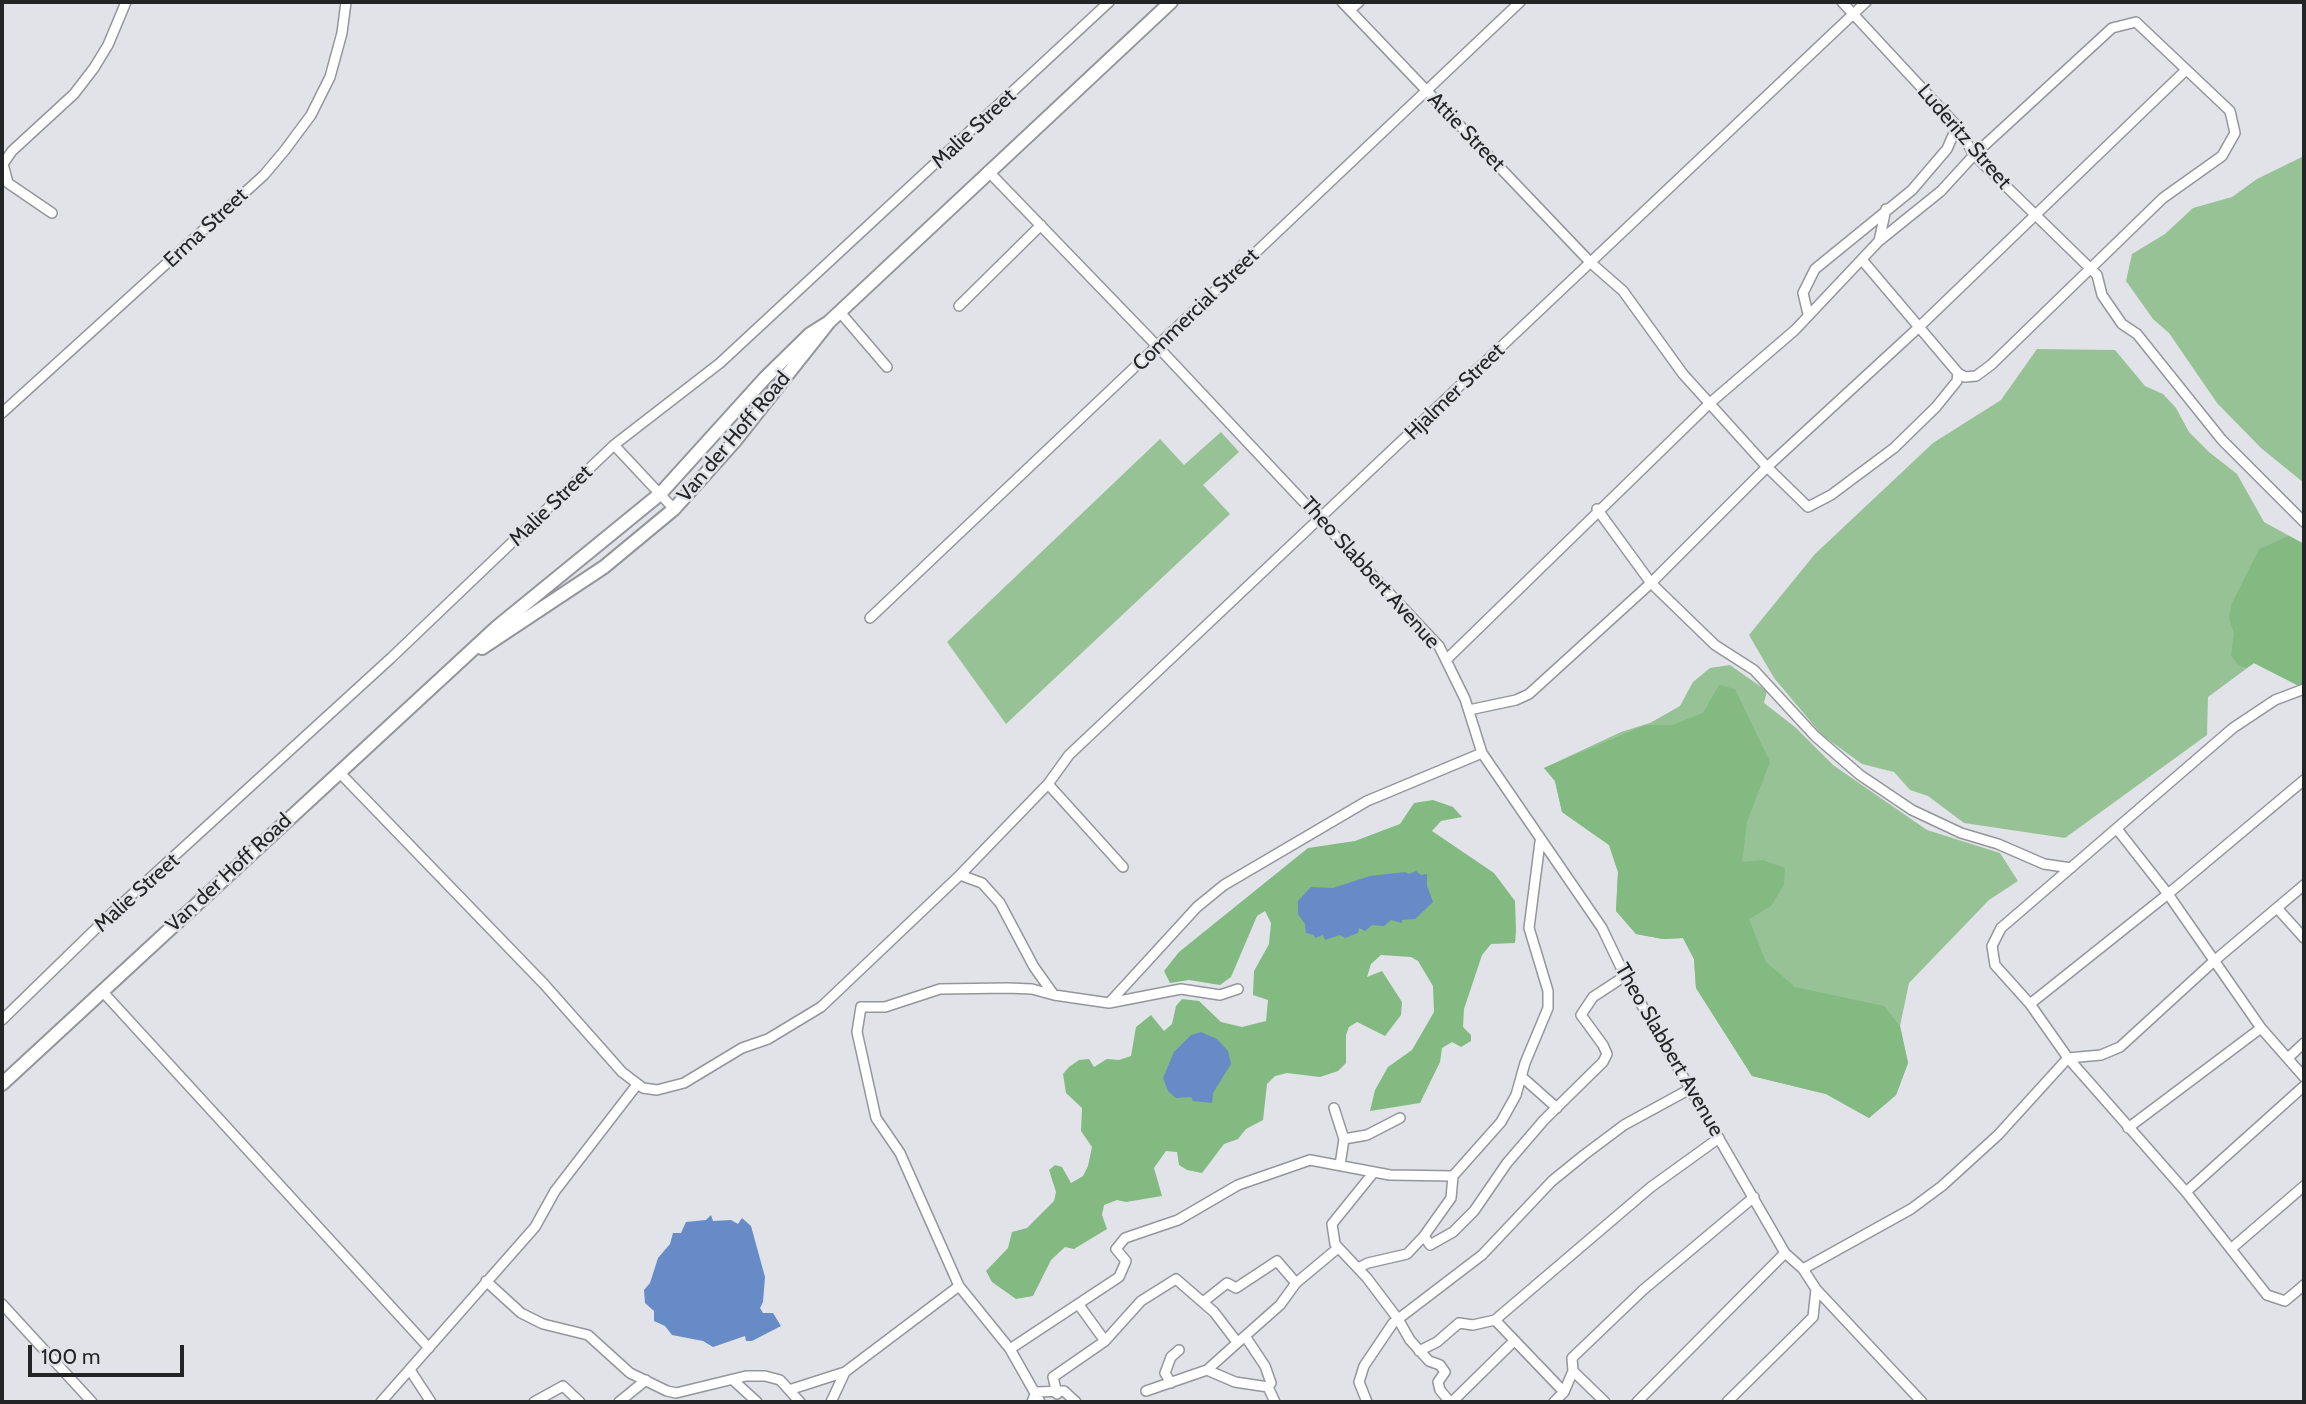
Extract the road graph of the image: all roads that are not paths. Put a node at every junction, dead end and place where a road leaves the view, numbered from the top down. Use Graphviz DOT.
graph roads {
  1 [pos="126,2"];
  2 [pos="346,2"];
  3 [pos="1110,2"];
  4 [pos="1171,2"];
  5 [pos="1342,2"];
  6 [pos="1359,2"];
  7 [pos="1520,2"];
  8 [pos="1842,2"];
  9 [pos="1866,2"];
  10 [pos="1350,10"];
  11 [pos="1853,13"];
  12 [pos="2186,70"];
  13 [pos="1426,90"];
  14 [pos="1957,126"];
  15 [pos="1974,155"];
  16 [pos="988,171"];
  17 [pos="1886,209"];
  18 [pos="52,213"];
  19 [pos="2034,216"];
  20 [pos="1041,225"];
  21 [pos="1879,241"];
  22 [pos="1863,261"];
  23 [pos="1591,263"];
  24 [pos="2089,268"];
  25 [pos="959,306"];
  26 [pos="839,311"];
  27 [pos="1808,314"];
  28 [pos="829,322"];
  29 [pos="1918,328"];
  30 [pos="1158,346"];
  31 [pos="887,367"];
  32 [pos="1958,373"];
  33 [pos="1710,403"];
  34 [pos="2,413"];
  35 [pos="614,445"];
  36 [pos="1767,467"];
  37 [pos="660,494"];
  38 [pos="674,509"];
  39 [pos="1597,509"];
  40 [pos="1322,519"];
  41 [pos="2304,522"];
  42 [pos="1651,583"];
  43 [pos="870,618"];
  44 [pos="1446,660"];
  45 [pos="457,663"];
  46 [pos="2304,689"];
  47 [pos="1469,710"];
  48 [pos="1482,753"];
  49 [pos="339,772"];
  50 [pos="2304,780"];
  51 [pos="1048,784"];
  52 [pos="2117,829"];
  53 [pos="1540,842"];
  54 [pos="1123,867"];
  55 [pos="2071,868"];
  56 [pos="960,874"];
  57 [pos="2304,885"];
  58 [pos="2168,894"];
  59 [pos="2277,908"];
  60 [pos="2304,938"];
  61 [pos="2214,961"];
  62 [pos="1625,976"];
  63 [pos="1238,989"];
  64 [pos="102,991"];
  65 [pos="1054,995"];
  66 [pos="1109,1003"];
  67 [pos="2030,1004"];
  68 [pos="2,1020"];
  69 [pos="2261,1028"];
  70 [pos="2304,1043"];
  71 [pos="2068,1058"];
  72 [pos="2288,1058"];
  73 [pos="1522,1077"];
  74 [pos="2304,1077"];
  75 [pos="2,1084"];
  76 [pos="636,1086"];
  77 [pos="2304,1086"];
  78 [pos="1690,1088"];
  79 [pos="1334,1108"];
  80 [pos="1557,1108"];
  81 [pos="1400,1118"];
  82 [pos="2128,1128"];
  83 [pos="1719,1138"];
  84 [pos="1344,1139"];
  85 [pos="1340,1165"];
  86 [pos="1374,1172"];
  87 [pos="1453,1176"];
  88 [pos="2304,1186"];
  89 [pos="2186,1192"];
  90 [pos="1754,1197"];
  91 [pos="1424,1236"];
  92 [pos="1338,1248"];
  93 [pos="2232,1248"];
  94 [pos="1785,1253"];
  95 [pos="1358,1268"];
  96 [pos="1803,1269"];
  97 [pos="486,1281"];
  98 [pos="1296,1283"];
  99 [pos="2304,1285"];
  100 [pos="959,1286"];
  101 [pos="1816,1289"];
  102 [pos="1203,1302"];
  103 [pos="2,1304"];
  104 [pos="1079,1305"];
  105 [pos="1398,1319"];
  106 [pos="1495,1320"];
  107 [pos="1241,1339"];
  108 [pos="1514,1340"];
  109 [pos="1105,1341"];
  110 [pos="429,1348"];
  111 [pos="1010,1349"];
  112 [pos="1179,1350"];
  113 [pos="1419,1350"];
  114 [pos="410,1370"];
  115 [pos="1206,1370"];
  116 [pos="1573,1371"];
  117 [pos="845,1373"];
  118 [pos="646,1380"];
  119 [pos="733,1380"];
  120 [pos="1171,1383"];
  121 [pos="1268,1387"];
  122 [pos="792,1389"];
  123 [pos="1146,1391"];
  124 [pos="1036,1392"];
  125 [pos="1564,1392"];
  126 [pos="1057,1394"];
  127 [pos="92,1402"];
  128 [pos="381,1402"];
  129 [pos="431,1402"];
  130 [pos="534,1402"];
  131 [pos="580,1402"];
  132 [pos="619,1402"];
  133 [pos="757,1402"];
  134 [pos="800,1402"];
  135 [pos="831,1402"];
  136 [pos="1032,1402"];
  137 [pos="1041,1402"];
  138 [pos="1076,1402"];
  139 [pos="1275,1402"];
  140 [pos="1367,1402"];
  141 [pos="1451,1402"];
  142 [pos="1554,1402"];
  143 [pos="1605,1402"];
  144 [pos="1637,1402"];
  145 [pos="1727,1402"];
  146 [pos="1922,1402"];
  1 -- 18 [label="street"];
  2 -- 34 [label="street, Erma Street"];
  3 -- 35 [label="street, Malie Street"];
  4 -- 16 [label="main road, Van der Hoff Road"];
  5 -- 10 [label="street, Attie Street"];
  6 -- 10 [label="street"];
  7 -- 13 [label="street, Commercial Street"];
  8 -- 11 [label="street, Luderitz Street"];
  9 -- 11 [label="street, Hjalmer Street"];
  10 -- 13 [label="street, Attie Street"];
  11 -- 14 [label="street, Luderitz Street"];
  11 -- 23 [label="street, Hjalmer Street"];
  12 -- 15 [label="street"];
  12 -- 19 [label="street"];
  12 -- 24 [label="street"];
  13 -- 23 [label="street, Attie Street"];
  13 -- 30 [label="street, Commercial Street"];
  14 -- 15 [label="street, Luderitz Street"];
  14 -- 17 [label="street"];
  15 -- 19 [label="street, Luderitz Street"];
  15 -- 21 [label="street"];
  16 -- 20 [label="street, Theo Slabbert Avenue"];
  16 -- 26 [label="main road, Van der Hoff Road"];
  17 -- 21 [label="street"];
  17 -- 27 [label="street"];
  19 -- 24 [label="street, Luderitz Street"];
  19 -- 29 [label="street"];
  20 -- 25 [label="street"];
  20 -- 30 [label="street, Theo Slabbert Avenue"];
  21 -- 22 [label="street"];
  22 -- 27 [label="street"];
  22 -- 29 [label="street"];
  23 -- 33 [label="street, Attie Street"];
  23 -- 40 [label="street, Hjalmer Street"];
  24 -- 32 [label="street"];
  24 -- 41 [label="street, Luderitz Street"];
  26 -- 28 [label="main road, Van der Hoff Road"];
  26 -- 31 [label="street"];
  27 -- 33 [label="street"];
  28 -- 37 [label="main road, Van der Hoff Road"];
  28 -- 38 [label="main road, Van der Hoff Road"];
  29 -- 32 [label="street"];
  29 -- 36 [label="street"];
  30 -- 40 [label="street, Theo Slabbert Avenue"];
  30 -- 43 [label="street, Commercial Street"];
  32 -- 36 [label="street, Attie Street"];
  33 -- 36 [label="street, Attie Street"];
  33 -- 39 [label="street"];
  35 -- 37 [label="street"];
  35 -- 68 [label="street, Malie Street"];
  36 -- 42 [label="street"];
  37 -- 38 [label="street"];
  37 -- 45 [label="main road, Van der Hoff Road"];
  38 -- 45 [label="main road, Van der Hoff Road"];
  39 -- 42 [label="street"];
  39 -- 44 [label="street"];
  40 -- 44 [label="street, Theo Slabbert Avenue"];
  40 -- 51 [label="street, Hjalmer Street"];
  42 -- 47 [label="street"];
  42 -- 55 [label="street"];
  44 -- 47 [label="street, Theo Slabbert Avenue"];
  45 -- 49 [label="main road, Van der Hoff Road"];
  46 -- 52 [label="street"];
  47 -- 48 [label="street, Theo Slabbert Avenue"];
  48 -- 53 [label="street, Theo Slabbert Avenue"];
  48 -- 66 [label="street"];
  49 -- 64 [label="main road, Van der Hoff Road"];
  49 -- 76 [label="street"];
  50 -- 58 [label="street"];
  51 -- 54 [label="street"];
  51 -- 56 [label="street, Hjalmer Street"];
  52 -- 55 [label="street"];
  52 -- 58 [label="street"];
  53 -- 62 [label="street, Theo Slabbert Avenue"];
  53 -- 73 [label="street"];
  55 -- 67 [label="street"];
  56 -- 65 [label="street"];
  56 -- 76 [label="street, Hjalmer Street"];
  57 -- 59 [label="street"];
  58 -- 61 [label="street"];
  58 -- 67 [label="street"];
  59 -- 60 [label="street"];
  59 -- 61 [label="street"];
  61 -- 69 [label="street"];
  61 -- 71 [label="street"];
  62 -- 78 [label="street, Theo Slabbert Avenue"];
  62 -- 80 [label="street"];
  63 -- 66 [label="street"];
  64 -- 75 [label="main road, Van der Hoff Road"];
  64 -- 110 [label="street"];
  65 -- 66 [label="street"];
  65 -- 100 [label="street"];
  67 -- 71 [label="street"];
  69 -- 72 [label="street"];
  69 -- 82 [label="street"];
  70 -- 72 [label="street"];
  71 -- 82 [label="street"];
  71 -- 96 [label="street"];
  72 -- 74 [label="street"];
  73 -- 80 [label="street"];
  73 -- 87 [label="street"];
  76 -- 97 [label="street"];
  77 -- 89 [label="street"];
  78 -- 83 [label="street, Theo Slabbert Avenue"];
  78 -- 105 [label="street"];
  79 -- 84 [label="street"];
  80 -- 91 [label="street"];
  81 -- 84 [label="street"];
  82 -- 89 [label="street"];
  83 -- 90 [label="street, Theo Slabbert Avenue"];
  83 -- 106 [label="street"];
  84 -- 85 [label="street"];
  85 -- 86 [label="street"];
  85 -- 104 [label="street"];
  86 -- 87 [label="street"];
  86 -- 92 [label="street"];
  87 -- 91 [label="street"];
  88 -- 93 [label="street"];
  89 -- 93 [label="street"];
  90 -- 94 [label="street, Theo Slabbert Avenue"];
  90 -- 116 [label="street"];
  91 -- 95 [label="street"];
  92 -- 95 [label="street"];
  92 -- 98 [label="street"];
  93 -- 99 [label="street"];
  94 -- 96 [label="street, Theo Slabbert Avenue"];
  94 -- 144 [label="street"];
  95 -- 105 [label="street"];
  96 -- 101 [label="street, Theo Slabbert Avenue"];
  97 -- 110 [label="street"];
  97 -- 118 [label="street"];
  98 -- 102 [label="street"];
  98 -- 107 [label="street"];
  100 -- 111 [label="street"];
  100 -- 117 [label="street"];
  101 -- 145 [label="street"];
  101 -- 146 [label="street, Theo Slabbert Avenue"];
  102 -- 107 [label="street"];
  102 -- 109 [label="street"];
  103 -- 127 [label="street"];
  104 -- 109 [label="street"];
  104 -- 111 [label="street"];
  105 -- 113 [label="street"];
  105 -- 140 [label="street"];
  106 -- 108 [label="street"];
  106 -- 113 [label="street"];
  107 -- 115 [label="street"];
  107 -- 121 [label="street"];
  108 -- 125 [label="street"];
  108 -- 141 [label="street"];
  109 -- 126 [label="street"];
  110 -- 114 [label="street"];
  111 -- 124 [label="street"];
  112 -- 120 [label="street"];
  113 -- 141 [label="street"];
  114 -- 128 [label="street"];
  114 -- 129 [label="street"];
  115 -- 120 [label="street"];
  115 -- 121 [label="street"];
  116 -- 125 [label="street"];
  116 -- 143 [label="street"];
  117 -- 122 [label="street"];
  117 -- 135 [label="street"];
  118 -- 119 [label="street"];
  118 -- 132 [label="street"];
  119 -- 122 [label="street"];
  119 -- 133 [label="street"];
  120 -- 123 [label="street"];
  121 -- 139 [label="street"];
  122 -- 134 [label="street"];
  124 -- 126 [label="street"];
  124 -- 136 [label="street"];
  124 -- 137 [label="street"];
  125 -- 142 [label="street"];
  126 -- 138 [label="street"];
  130 -- 131 [label="street"];
}
